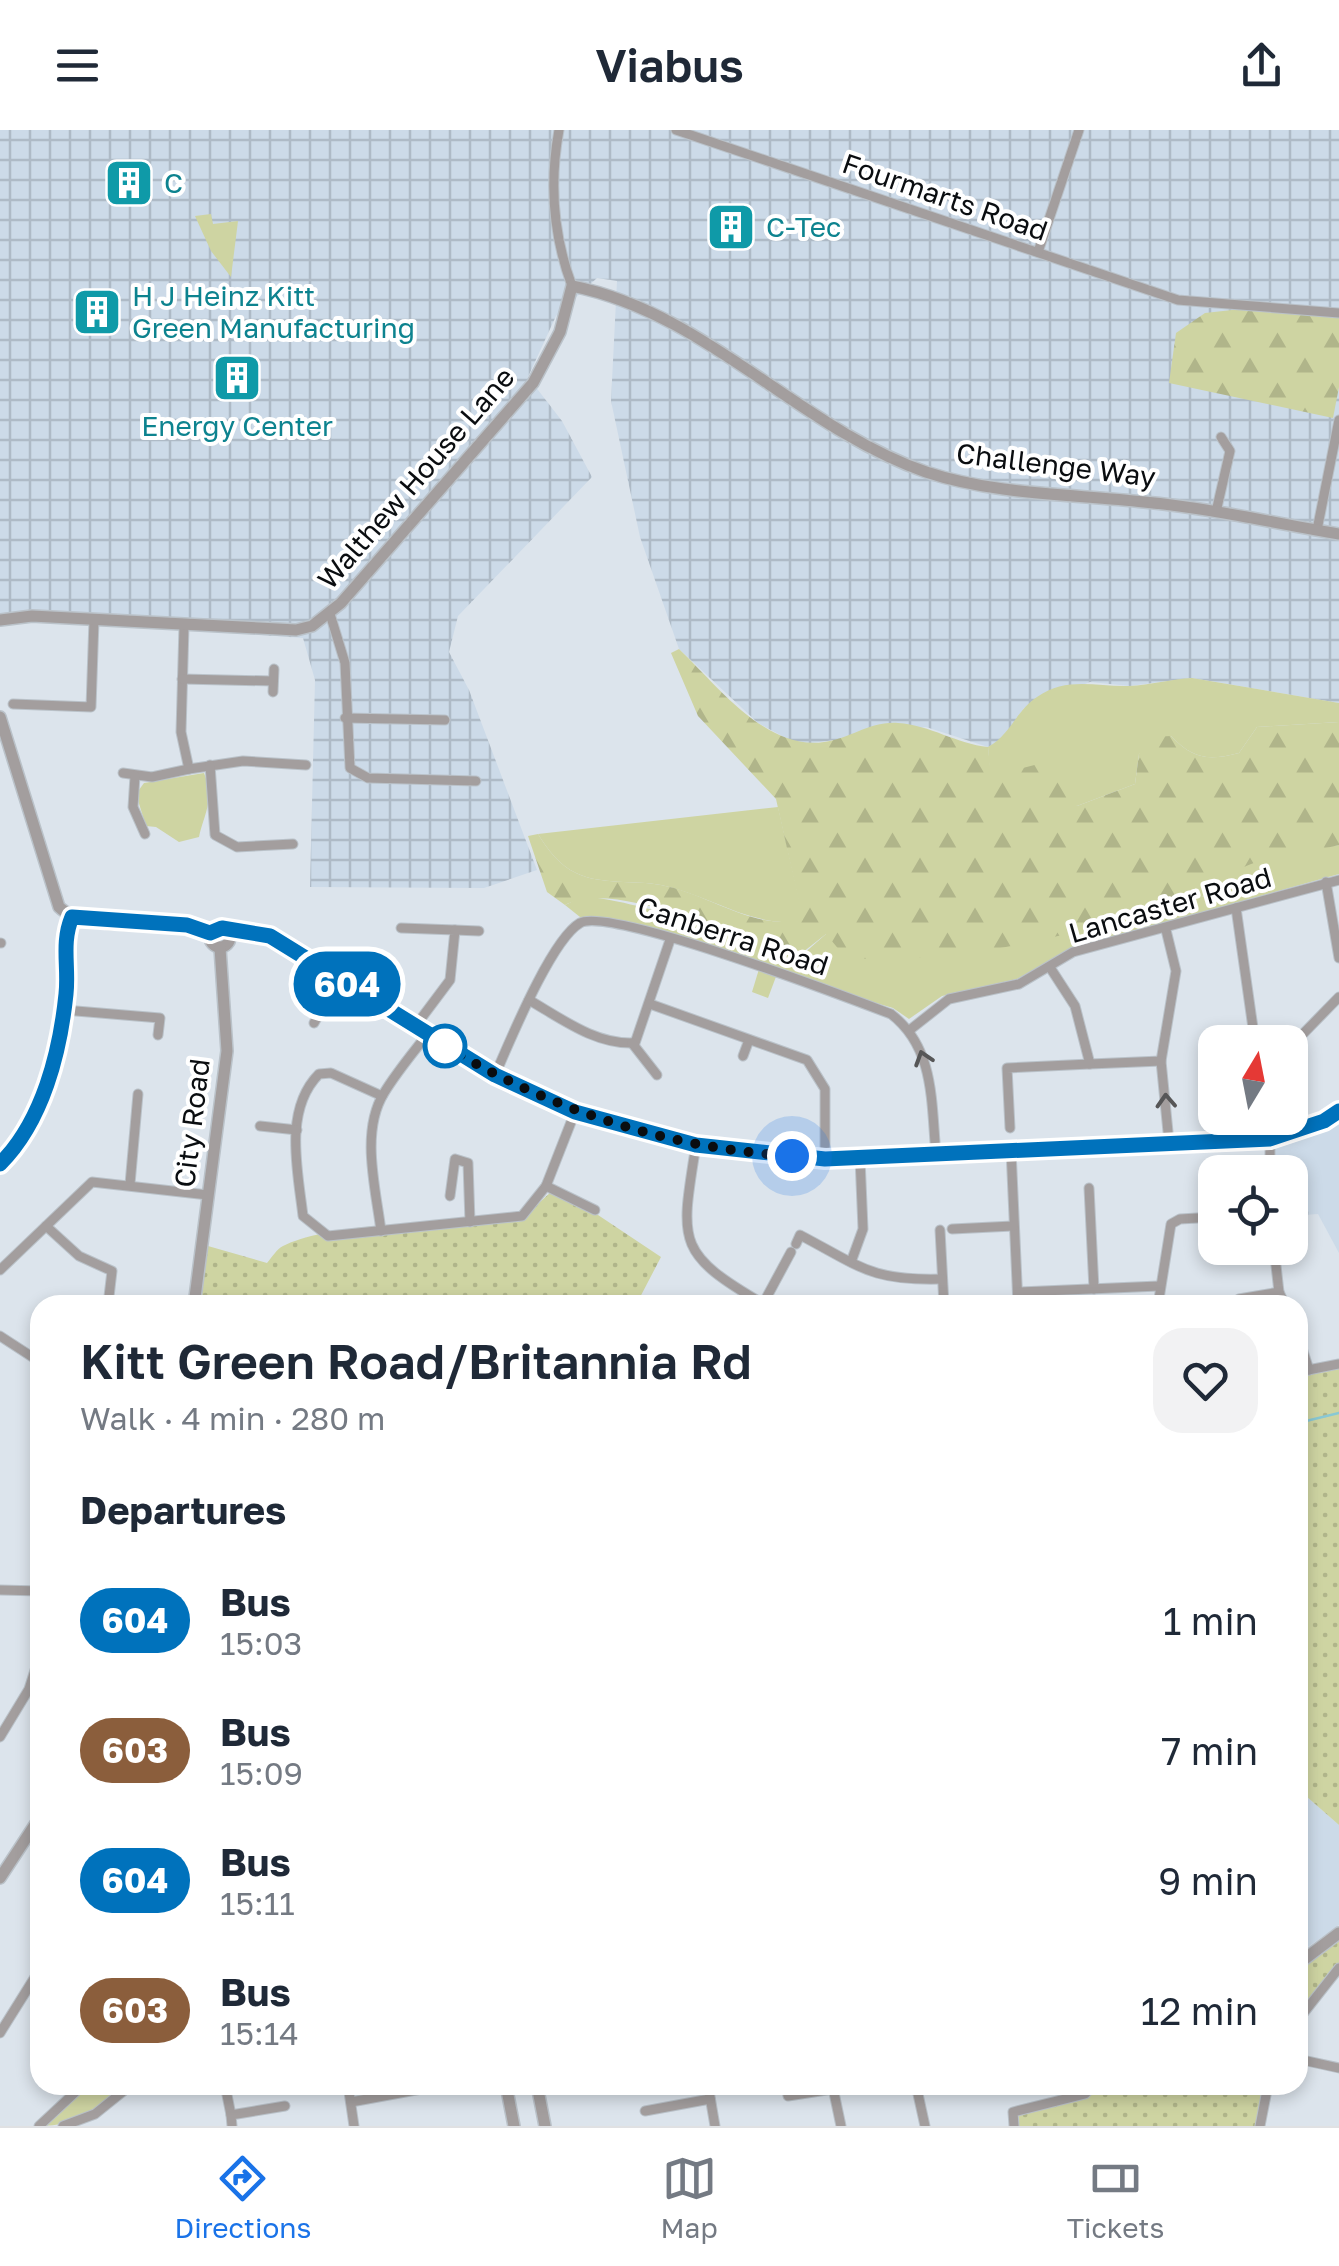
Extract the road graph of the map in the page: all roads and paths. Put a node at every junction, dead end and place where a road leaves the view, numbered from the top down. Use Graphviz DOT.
graph roads {
  1 [pos="559,130"];
  2 [pos="676,130"];
  3 [pos="1079,130"];
  4 [pos="1038,252"];
  5 [pos="572,286"];
  6 [pos="1339,314"];
  7 [pos="1339,420"];
  8 [pos="1221,437"];
  9 [pos="1216,512"];
  10 [pos="1317,530"];
  11 [pos="1339,534"];
  12 [pos="330,614"];
  13 [pos="0,620"];
  14 [pos="94,620"];
  15 [pos="184,626"];
  16 [pos="274,669"];
  17 [pos="182,678"];
  18 [pos="12,704"];
  19 [pos="91,707"];
  20 [pos="0,718"];
  21 [pos="345,718"];
  22 [pos="91,720"];
  23 [pos="445,720"];
  24 [pos="210,765"];
  25 [pos="306,766"];
  26 [pos="188,769"];
  27 [pos="123,773"];
  28 [pos="135,776"];
  29 [pos="476,780"];
  30 [pos="146,836"];
  31 [pos="293,844"];
  32 [pos="1339,880"];
  33 [pos="1326,882"];
  34 [pos="1236,908"];
  35 [pos="72,917"];
  36 [pos="401,928"];
  37 [pos="455,930"];
  38 [pos="1166,930"];
  39 [pos="228,931"];
  40 [pos="479,931"];
  41 [pos="210,933"];
  42 [pos="670,940"];
  43 [pos="220,948"];
  44 [pos="1339,958"];
  45 [pos="1051,969"];
  46 [pos="339,978"];
  47 [pos="1339,997"];
  48 [pos="529,1000"];
  49 [pos="650,1004"];
  50 [pos="64,1010"];
  51 [pos="314,1023"];
  52 [pos="748,1024"];
  53 [pos="1253,1025"];
  54 [pos="414,1028"];
  55 [pos="911,1029"];
  56 [pos="1308,1029"];
  57 [pos="158,1035"];
  58 [pos="426,1036"];
  59 [pos="745,1038"];
  60 [pos="632,1043"];
  61 [pos="742,1056"];
  62 [pos="1161,1061"];
  63 [pos="1090,1064"];
  64 [pos="495,1075"];
  65 [pos="656,1075"];
  66 [pos="138,1094"];
  67 [pos="382,1096"];
  68 [pos="1339,1111"];
  69 [pos="575,1112"];
  70 [pos="260,1126"];
  71 [pos="1010,1128"];
  72 [pos="297,1130"];
  73 [pos="1270,1139"];
  74 [pos="1168,1142"];
  75 [pos="696,1145"];
  76 [pos="1011,1150"];
  77 [pos="936,1154"];
  78 [pos="1270,1155"];
  79 [pos="860,1158"];
  80 [pos="825,1159"];
  81 [pos="0,1164"];
  82 [pos="130,1184"];
  83 [pos="546,1186"];
  84 [pos="1089,1188"];
  85 [pos="208,1195"];
  86 [pos="450,1196"];
  87 [pos="596,1210"];
  88 [pos="1198,1218"];
  89 [pos="470,1222"];
  90 [pos="46,1226"];
  91 [pos="1013,1226"];
  92 [pos="940,1230"];
  93 [pos="952,1230"];
  94 [pos="382,1232"];
  95 [pos="851,1262"];
  96 [pos="1276,1265"];
  97 [pos="0,1270"];
  98 [pos="942,1279"];
  99 [pos="1159,1286"];
  100 [pos="1094,1289"];
  101 [pos="1020,1292"];
  102 [pos="1279,1292"];
  103 [pos="109,1295"];
  104 [pos="195,1295"];
  105 [pos="749,1295"];
  106 [pos="769,1295"];
  107 [pos="943,1295"];
  108 [pos="1020,1295"];
  109 [pos="1159,1295"];
  110 [pos="1262,1295"];
  111 [pos="1280,1295"];
  112 [pos="0,1336"];
  113 [pos="30,1356"];
  114 [pos="1339,1364"];
  115 [pos="1308,1367"];
  116 [pos="1309,1370"];
  117 [pos="0,1590"];
  118 [pos="30,1591"];
  119 [pos="30,1685"];
  120 [pos="0,1737"];
  121 [pos="30,1832"];
  122 [pos="0,1878"];
  123 [pos="1339,1934"];
  124 [pos="1308,1957"];
  125 [pos="1339,1968"];
  126 [pos="30,1985"];
  127 [pos="1308,2007"];
  128 [pos="0,2034"];
  129 [pos="1308,2061"];
  130 [pos="1339,2068"];
  131 [pos="73,2095"];
  132 [pos="119,2095"];
  133 [pos="227,2095"];
  134 [pos="350,2095"];
  135 [pos="389,2095"];
  136 [pos="508,2095"];
  137 [pos="538,2095"];
  138 [pos="709,2095"];
  139 [pos="834,2095"];
  140 [pos="918,2095"];
  141 [pos="1081,2095"];
  142 [pos="1266,2095"];
  143 [pos="710,2099"];
  144 [pos="352,2102"];
  145 [pos="285,2106"];
  146 [pos="645,2111"];
  147 [pos="231,2120"];
  148 [pos="41,2126"];
  149 [pos="63,2126"];
  150 [pos="354,2126"];
  151 [pos="514,2126"];
  152 [pos="544,2126"];
  153 [pos="715,2126"];
  154 [pos="840,2126"];
  155 [pos="925,2126"];
  156 [pos="1014,2126"];
  157 [pos="1260,2126"];
  1 -- 5 [label="street"];
  2 -- 4 [label="street, Fourmarts Road"];
  3 -- 4 [label="street"];
  4 -- 6 [label="street, Fourmarts Road"];
  5 -- 9 [label="street, Challenge Way"];
  5 -- 12 [label="street, Walthew House Lane"];
  7 -- 10 [label="street"];
  8 -- 9 [label="street"];
  9 -- 10 [label="street, Challenge Way"];
  10 -- 11 [label="street, Challenge Way"];
  12 -- 15 [label="street, Walthew House Lane"];
  12 -- 21 [label="street"];
  13 -- 14 [label="street, Walthew House Lane"];
  14 -- 15 [label="street, Walthew House Lane"];
  14 -- 19 [label="street"];
  15 -- 17 [label="street"];
  16 -- 17 [label="street"];
  17 -- 26 [label="street"];
  18 -- 19 [label="street"];
  19 -- 22 [label="street"];
  20 -- 35 [label="street"];
  21 -- 23 [label="street"];
  21 -- 29 [label="street"];
  24 -- 25 [label="street"];
  24 -- 26 [label="street"];
  24 -- 31 [label="street"];
  26 -- 28 [label="street"];
  27 -- 28 [label="street"];
  28 -- 30 [label="street"];
  32 -- 33 [label="street, Lancaster Road"];
  33 -- 34 [label="street, Lancaster Road"];
  33 -- 44 [label="street"];
  34 -- 38 [label="street, Lancaster Road"];
  34 -- 53 [label="street"];
  35 -- 41 [label="street"];
  35 -- 50 [label="street"];
  36 -- 37 [label="street"];
  37 -- 40 [label="street"];
  37 -- 54 [label="street"];
  38 -- 45 [label="street, Lancaster Road"];
  38 -- 62 [label="street"];
  39 -- 41 [label="street"];
  39 -- 43 [label="street"];
  39 -- 46 [label="street"];
  41 -- 43 [label="street"];
  42 -- 48 [label="street, Canberra Road"];
  42 -- 49 [label="street"];
  42 -- 55 [label="street, Canberra Road"];
  43 -- 85 [label="street, City Road"];
  45 -- 55 [label="street, Lancaster Road"];
  45 -- 63 [label="street"];
  46 -- 51 [label="street"];
  46 -- 54 [label="street"];
  47 -- 56 [label="street"];
  48 -- 60 [label="street"];
  48 -- 64 [label="street, Canberra Road"];
  49 -- 59 [label="street"];
  49 -- 60 [label="street"];
  50 -- 57 [label="street"];
  50 -- 81 [label="street"];
  52 -- 59 [label="street"];
  54 -- 58 [label="street"];
  77 -- 55 [label="street, one-way"];
  58 -- 64 [label="street"];
  58 -- 67 [label="street"];
  59 -- 61 [label="street"];
  59 -- 80 [label="street"];
  60 -- 65 [label="street"];
  62 -- 63 [label="street"];
  74 -- 62 [label="street, one-way"];
  63 -- 71 [label="street"];
  64 -- 69 [label="street"];
  66 -- 82 [label="street"];
  67 -- 72 [label="street"];
  67 -- 94 [label="street"];
  68 -- 73 [label="street"];
  69 -- 75 [label="street"];
  69 -- 83 [label="street"];
  70 -- 72 [label="street"];
  72 -- 94 [label="street"];
  73 -- 74 [label="street"];
  73 -- 78 [label="street"];
  74 -- 76 [label="street"];
  75 -- 80 [label="street"];
  75 -- 105 [label="street"];
  76 -- 77 [label="street"];
  76 -- 91 [label="street"];
  77 -- 79 [label="street"];
  79 -- 80 [label="street"];
  79 -- 95 [label="street"];
  82 -- 85 [label="street"];
  82 -- 90 [label="street"];
  83 -- 87 [label="street"];
  83 -- 89 [label="street"];
  84 -- 100 [label="street"];
  85 -- 104 [label="street, City Road"];
  86 -- 89 [label="street"];
  88 -- 99 [label="street"];
  89 -- 94 [label="street"];
  90 -- 97 [label="street"];
  90 -- 103 [label="street"];
  91 -- 93 [label="street"];
  91 -- 101 [label="street"];
  92 -- 98 [label="street"];
  95 -- 98 [label="street"];
  95 -- 106 [label="street"];
  96 -- 102 [label="street"];
  98 -- 107 [label="street"];
  99 -- 100 [label="street"];
  99 -- 109 [label="street"];
  100 -- 101 [label="street"];
  101 -- 108 [label="street"];
  102 -- 110 [label="street"];
  102 -- 111 [label="street"];
  112 -- 113 [label="street"];
  114 -- 116 [label="street"];
  115 -- 116 [label="street"];
  117 -- 118 [label="street"];
  119 -- 120 [label="street"];
  121 -- 122 [label="street"];
  123 -- 124 [label="street"];
  125 -- 127 [label="street"];
  126 -- 128 [label="street"];
  129 -- 130 [label="street"];
  131 -- 148 [label="street"];
  132 -- 149 [label="street"];
  133 -- 147 [label="street"];
  134 -- 144 [label="street"];
  135 -- 144 [label="street"];
  136 -- 151 [label="street"];
  137 -- 152 [label="street"];
  138 -- 143 [label="street"];
  139 -- 154 [label="street"];
  140 -- 155 [label="street"];
  141 -- 156 [label="street"];
  142 -- 157 [label="street"];
  143 -- 146 [label="street"];
  143 -- 153 [label="street"];
  144 -- 150 [label="street"];
  145 -- 147 [label="street"];
}
